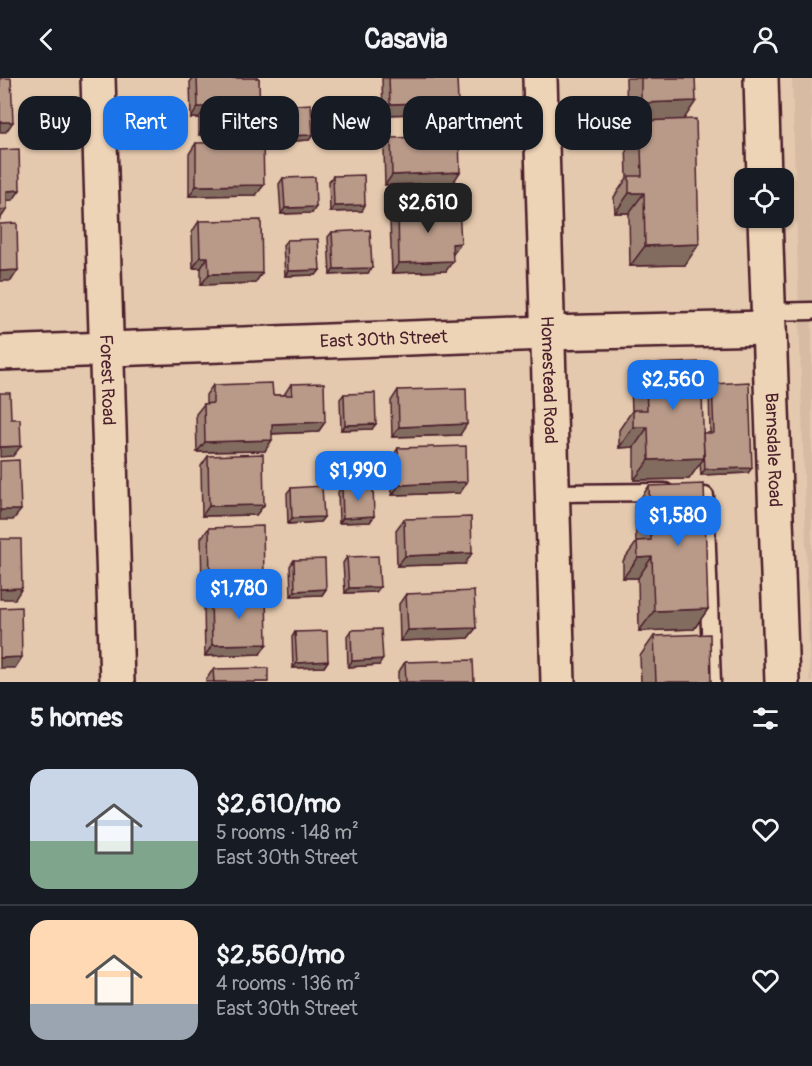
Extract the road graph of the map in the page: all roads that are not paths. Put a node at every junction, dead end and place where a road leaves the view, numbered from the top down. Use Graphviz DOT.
graph roads {
  1 [pos="98,78"];
  2 [pos="540,78"];
  3 [pos="761,78"];
  4 [pos="764,168"];
  5 [pos="765,228"];
  6 [pos="812,310"];
  7 [pos="768,320"];
  8 [pos="546,333"];
  9 [pos="106,349"];
  10 [pos="0,353"];
  11 [pos="552,493"];
  12 [pos="117,682"];
  13 [pos="558,682"];
  14 [pos="712,682"];
  15 [pos="782,682"];
  1 -- 9 [label="street, Forest Road"];
  2 -- 8 [label="street, Homestead Road"];
  3 -- 4 [label="street"];
  5 -- 7 [label="street, Barnsdale Road"];
  6 -- 7 [label="lane"];
  7 -- 8 [label="street, East 30th Street"];
  7 -- 15 [label="street, Barnsdale Road"];
  8 -- 9 [label="street, East 30th Street"];
  8 -- 11 [label="street, Homestead Road"];
  9 -- 10 [label="street, East 30th Street"];
  9 -- 12 [label="street, Forest Road"];
  11 -- 13 [label="street, Homestead Road"];
  11 -- 14 [label="lane"];
}
